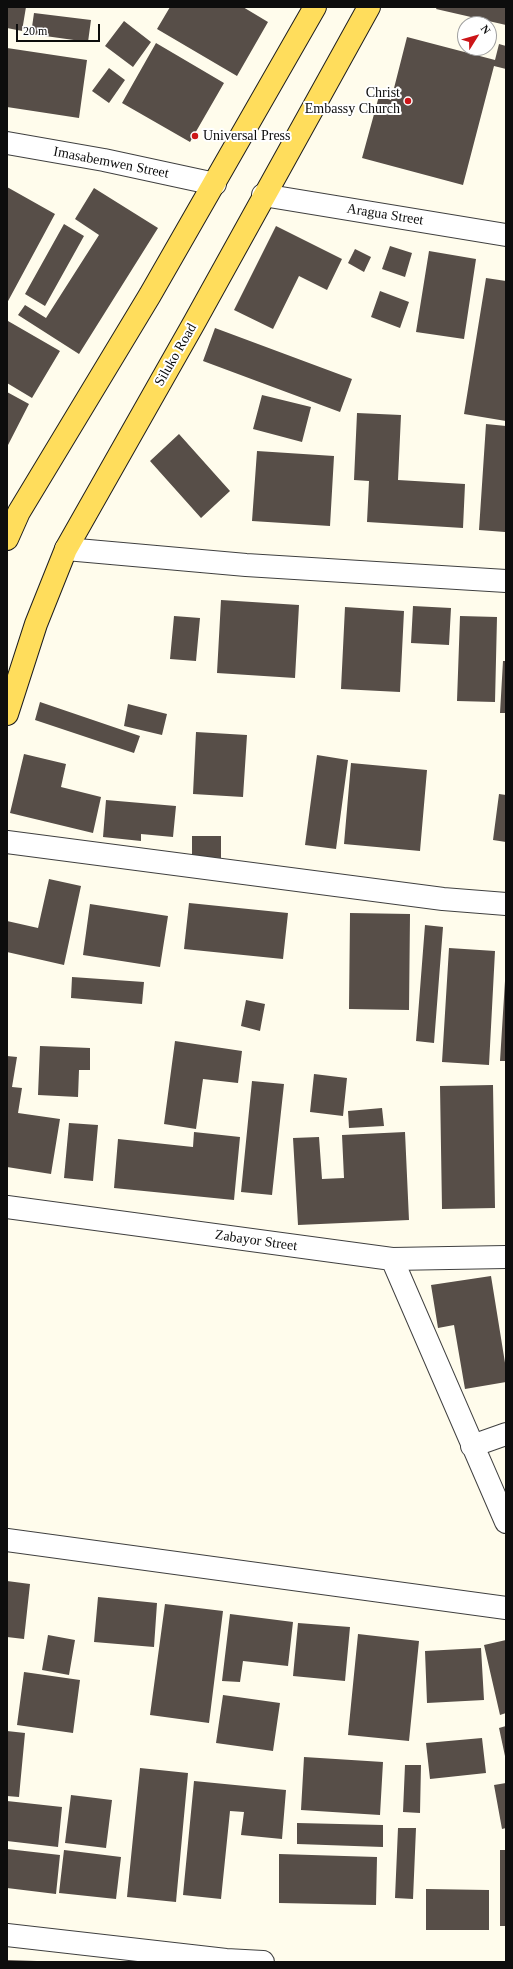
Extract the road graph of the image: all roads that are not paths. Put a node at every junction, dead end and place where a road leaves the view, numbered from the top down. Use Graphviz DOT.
graph roads {
  1 [pos="315,7"];
  2 [pos="369,7"];
  3 [pos="7,143"];
  4 [pos="215,184"];
  5 [pos="263,195"];
  6 [pos="506,235"];
  7 [pos="13,510"];
  8 [pos="7,539"];
  9 [pos="66,549"];
  10 [pos="506,581"];
  11 [pos="7,714"];
  12 [pos="7,842"];
  13 [pos="506,904"];
  14 [pos="7,1206"];
  15 [pos="506,1257"];
  16 [pos="392,1259"];
  17 [pos="506,1434"];
  18 [pos="472,1446"];
  19 [pos="506,1522"];
  20 [pos="7,1540"];
  21 [pos="506,1608"];
  22 [pos="7,1935"];
  23 [pos="263,1962"];
  1 -- 4 [label="main road"];
  2 -- 5 [label="main road, Siluko Road"];
  3 -- 4 [label="street, Imasabemwen Street"];
  4 -- 7 [label="main road"];
  5 -- 6 [label="street, Aragua Street"];
  5 -- 9 [label="main road, Siluko Road"];
  7 -- 8 [label="main road"];
  9 -- 10 [label="street"];
  9 -- 11 [label="main road, Siluko Road"];
  12 -- 13 [label="street"];
  14 -- 16 [label="street, Zabayor Street"];
  15 -- 16 [label="street, Zabayor Street"];
  16 -- 18 [label="street"];
  17 -- 18 [label="street"];
  18 -- 19 [label="street"];
  20 -- 21 [label="street"];
  22 -- 23 [label="street"];
}
